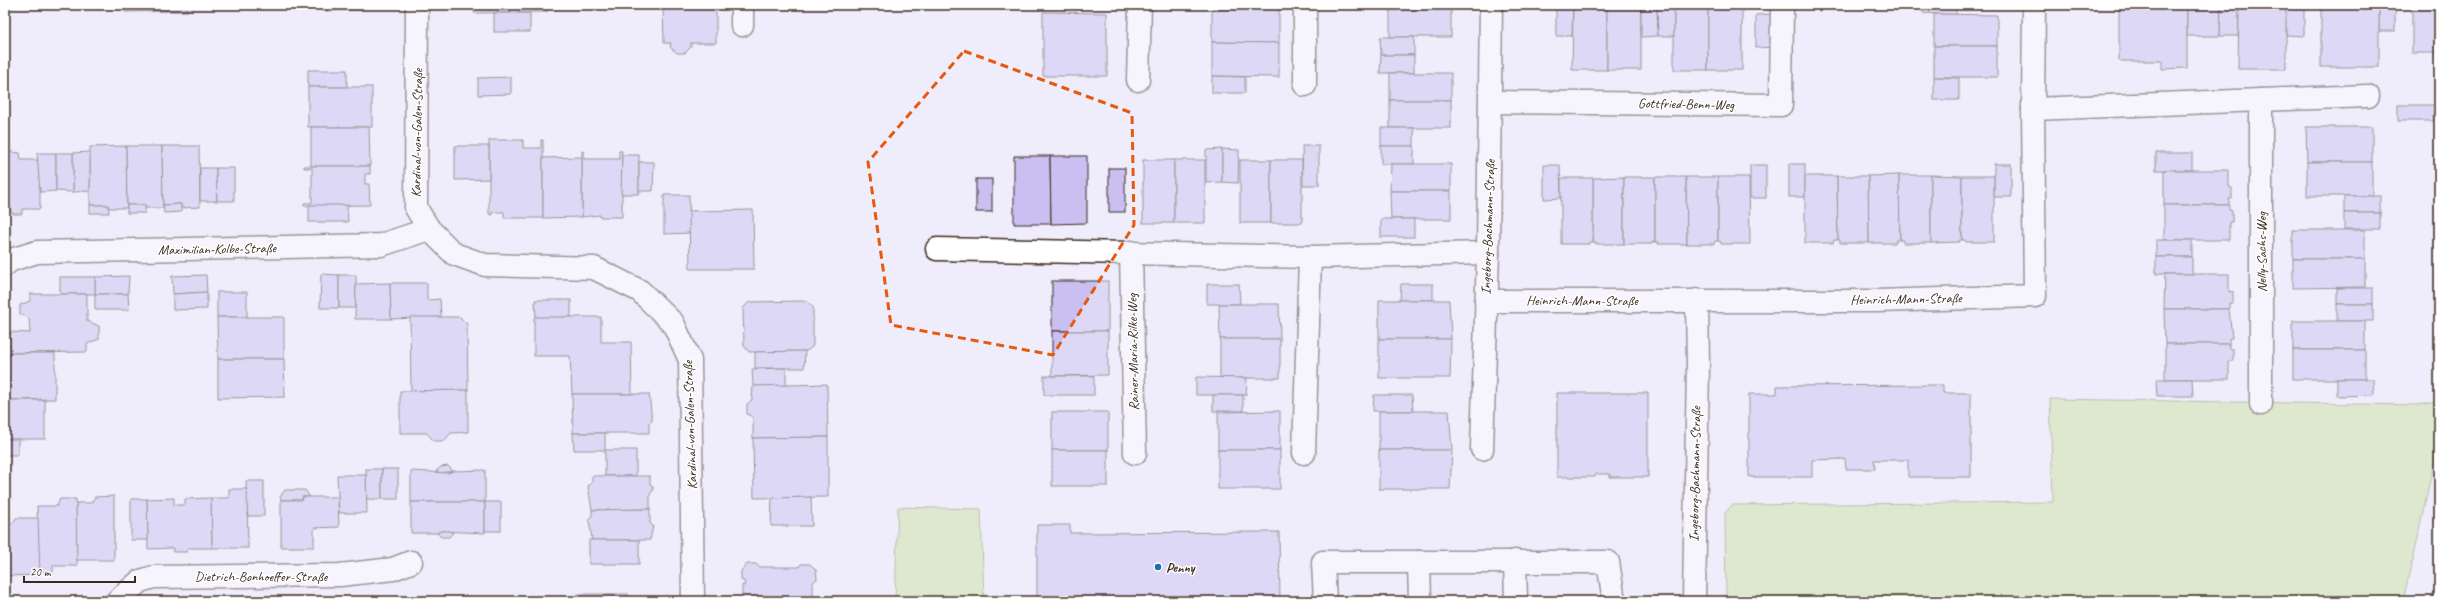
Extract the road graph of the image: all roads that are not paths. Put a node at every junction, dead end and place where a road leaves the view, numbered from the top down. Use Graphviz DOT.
graph roads {
  1 [pos="417,5"];
  2 [pos="1140,5"];
  3 [pos="1305,5"];
  4 [pos="1491,5"];
  5 [pos="1782,5"];
  6 [pos="2034,5"];
  7 [pos="1138,80"];
  8 [pos="1305,85"];
  9 [pos="2368,96"];
  10 [pos="2261,100"];
  11 [pos="1491,102"];
  12 [pos="2033,109"];
  13 [pos="429,229"];
  14 [pos="937,248"];
  15 [pos="1131,252"];
  16 [pos="1488,253"];
  17 [pos="1310,256"];
  18 [pos="5,265"];
  19 [pos="1697,300"];
  20 [pos="1486,301"];
  21 [pos="2261,404"];
  22 [pos="1482,449"];
  23 [pos="1135,453"];
  24 [pos="1304,453"];
  25 [pos="1515,561"];
  26 [pos="412,562"];
  27 [pos="1419,562"];
  28 [pos="117,601"];
  29 [pos="694,601"];
  30 [pos="1325,601"];
  31 [pos="1420,601"];
  32 [pos="1516,601"];
  33 [pos="1614,601"];
  34 [pos="1694,601"];
  1 -- 13 [label="street, Kardinal-von-Galen-Straße"];
  2 -- 7 [label="street"];
  3 -- 8 [label="street"];
  4 -- 11 [label="street, Ingeborg-Bachmann-Straße"];
  5 -- 11 [label="street, Gottfried-Benn-Weg"];
  6 -- 12 [label="street, Heinrich-Mann-Straße"];
  9 -- 10 [label="street"];
  10 -- 12 [label="street"];
  10 -- 21 [label="street, Nelly-Sachs-Weg"];
  11 -- 16 [label="street, Ingeborg-Bachmann-Straße"];
  12 -- 19 [label="street, Heinrich-Mann-Straße"];
  13 -- 18 [label="street, Maximilian-Kolbe-Straße"];
  13 -- 29 [label="street, Kardinal-von-Galen-Straße"];
  14 -- 15 [label="street"];
  15 -- 17 [label="street"];
  15 -- 23 [label="street, Rainer-Maria-Rilke-Weg"];
  16 -- 17 [label="street"];
  16 -- 20 [label="street, Ingeborg-Bachmann-Straße"];
  17 -- 24 [label="street"];
  19 -- 20 [label="street, Heinrich-Mann-Straße"];
  19 -- 34 [label="street, Ingeborg-Bachmann-Straße"];
  20 -- 22 [label="street, Ingeborg-Bachmann-Straße"];
  25 -- 27 [label="street"];
  25 -- 32 [label="street"];
  25 -- 33 [label="street"];
  26 -- 28 [label="street, Dietrich-Bonhoeffer-Straße"];
  27 -- 30 [label="street"];
  27 -- 31 [label="street"];
}
